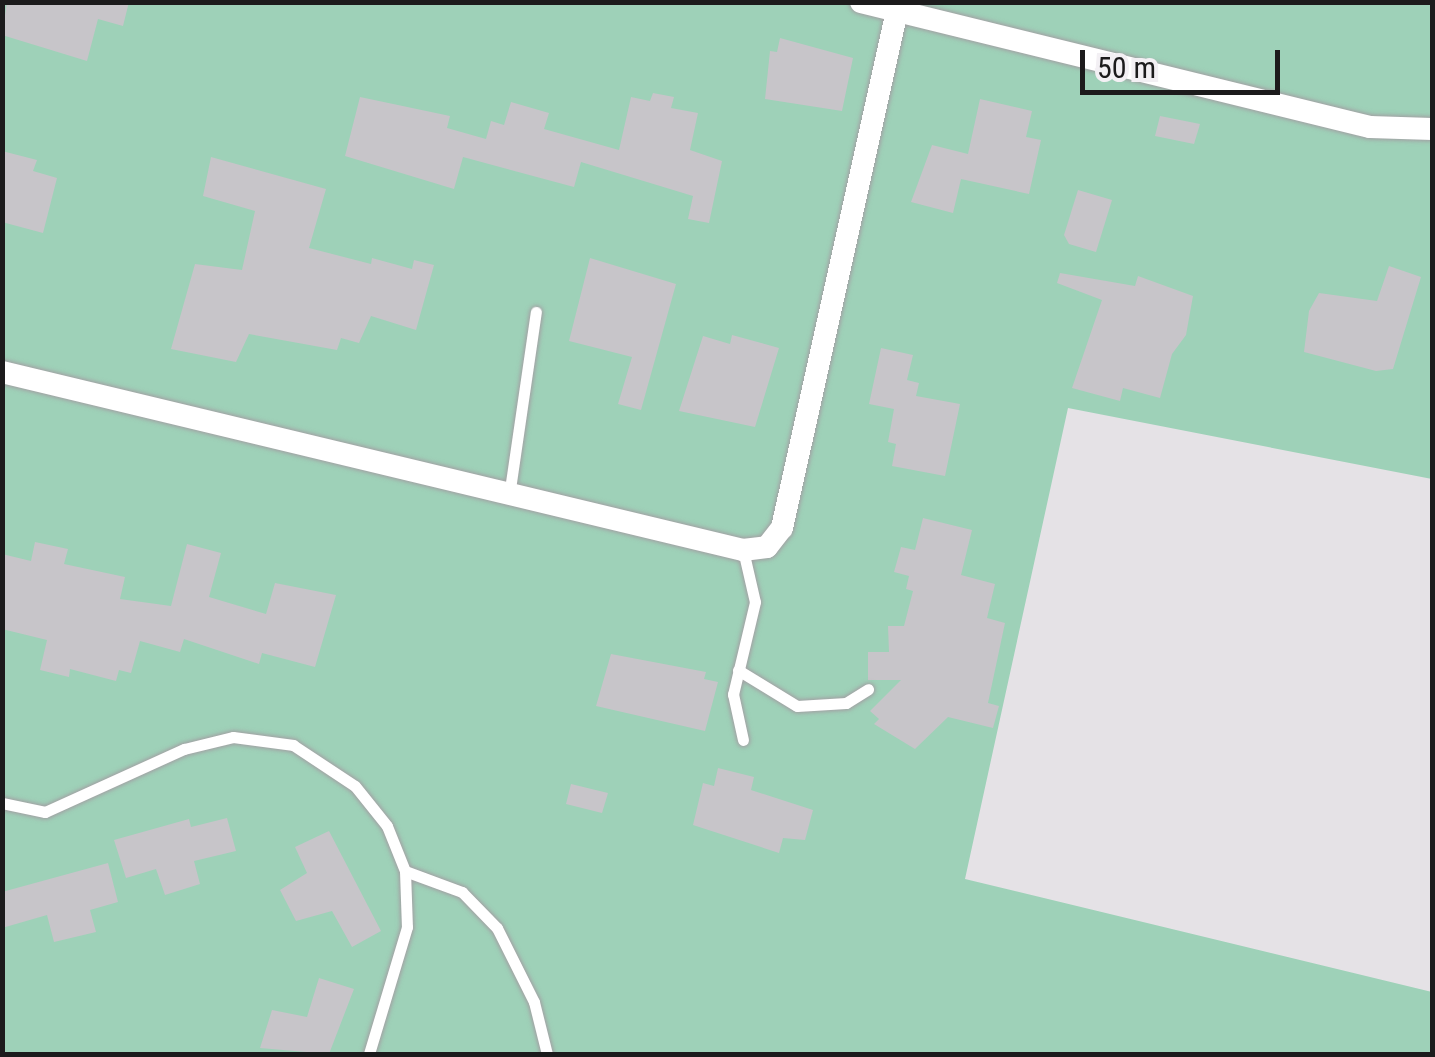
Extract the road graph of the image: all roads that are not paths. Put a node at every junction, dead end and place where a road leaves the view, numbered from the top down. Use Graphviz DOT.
graph roads {
  1 [pos="861,2"];
  2 [pos="898,11"];
  3 [pos="1432,128"];
  4 [pos="536,312"];
  5 [pos="2,372"];
  6 [pos="509,496"];
  7 [pos="743,550"];
  8 [pos="738,670"];
  9 [pos="868,689"];
  10 [pos="744,740"];
  11 [pos="2,803"];
  12 [pos="405,870"];
  13 [pos="369,1054"];
  14 [pos="547,1054"];
  1 -- 2 [label="street"];
  2 -- 3 [label="street"];
  2 -- 7 [label="street"];
  4 -- 6 [label="lane"];
  5 -- 6 [label="street"];
  6 -- 7 [label="street"];
  7 -- 8 [label="lane"];
  8 -- 9 [label="lane"];
  8 -- 10 [label="lane"];
  11 -- 12 [label="lane"];
  12 -- 13 [label="lane"];
  12 -- 14 [label="lane"];
}
